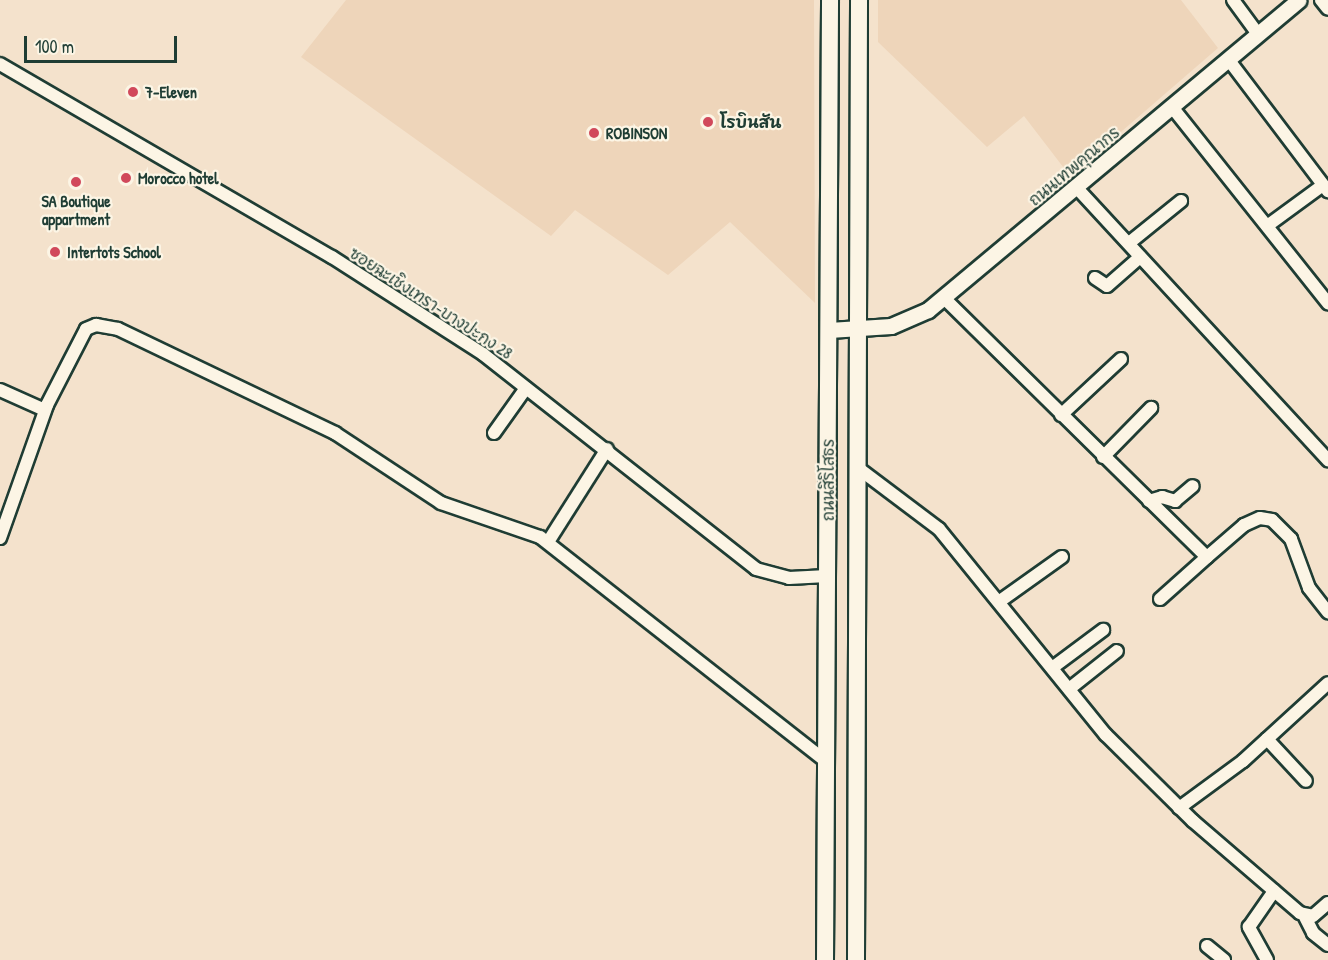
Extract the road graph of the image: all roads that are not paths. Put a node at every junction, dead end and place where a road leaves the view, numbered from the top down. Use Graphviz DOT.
graph roads {
  1 [pos="830,0"];
  2 [pos="859,0"];
  3 [pos="1233,0"];
  4 [pos="1299,0"];
  5 [pos="1321,0"];
  6 [pos="1328,9"];
  7 [pos="1258,34"];
  8 [pos="1228,59"];
  9 [pos="0,64"];
  10 [pos="1172,107"];
  11 [pos="1076,188"];
  12 [pos="1325,188"];
  13 [pos="1181,201"];
  14 [pos="1267,226"];
  15 [pos="1129,243"];
  16 [pos="1140,256"];
  17 [pos="1095,278"];
  18 [pos="944,298"];
  19 [pos="1328,303"];
  20 [pos="829,330"];
  21 [pos="858,330"];
  22 [pos="1121,359"];
  23 [pos="526,388"];
  24 [pos="0,390"];
  25 [pos="1151,408"];
  26 [pos="45,410"];
  27 [pos="1061,415"];
  28 [pos="494,433"];
  29 [pos="607,449"];
  30 [pos="1103,457"];
  31 [pos="1328,460"];
  32 [pos="858,468"];
  33 [pos="1193,486"];
  34 [pos="1149,501"];
  35 [pos="0,538"];
  36 [pos="548,542"];
  37 [pos="1062,557"];
  38 [pos="1207,557"];
  39 [pos="827,576"];
  40 [pos="1160,600"];
  41 [pos="1000,601"];
  42 [pos="1328,612"];
  43 [pos="1102,630"];
  44 [pos="1117,651"];
  45 [pos="1052,668"];
  46 [pos="1328,683"];
  47 [pos="1069,689"];
  48 [pos="1267,739"];
  49 [pos="826,761"];
  50 [pos="1306,781"];
  51 [pos="1179,808"];
  52 [pos="826,874"];
  53 [pos="1274,891"];
  54 [pos="1328,903"];
  55 [pos="1304,915"];
  56 [pos="1328,945"];
  57 [pos="1207,946"];
  58 [pos="1267,959"];
  59 [pos="825,960"];
  60 [pos="835,960"];
  61 [pos="856,960"];
  62 [pos="1224,960"];
  1 -- 20 [label="highway, ถนนสิริโสธร"];
  2 -- 21 [label="highway, ถนนสิริโสธร"];
  3 -- 7 [label="street"];
  4 -- 7 [label="main road, ถนนเทพคุณากร"];
  5 -- 6 [label="street"];
  7 -- 8 [label="main road, ถนนเทพคุณากร"];
  8 -- 10 [label="main road, ถนนเทพคุณากร"];
  8 -- 12 [label="street"];
  9 -- 23 [label="street, ซอยฉะเชิงเทรา-บางปะกง 28"];
  10 -- 11 [label="main road, ถนนเทพคุณากร"];
  10 -- 14 [label="street"];
  11 -- 15 [label="street"];
  11 -- 18 [label="main road, ถนนเทพคุณากร"];
  12 -- 14 [label="street"];
  13 -- 15 [label="street"];
  14 -- 19 [label="street"];
  15 -- 16 [label="street"];
  16 -- 17 [label="street"];
  16 -- 31 [label="street"];
  18 -- 21 [label="main road, ถนนเทพคุณากร"];
  18 -- 27 [label="street"];
  20 -- 21 [label="main road, ถนนเทพคุณากร"];
  20 -- 39 [label="highway, ถนนสิริโสธร"];
  21 -- 32 [label="highway, ถนนสิริโสธร"];
  22 -- 27 [label="street"];
  23 -- 28 [label="street"];
  23 -- 29 [label="street, ซอยฉะเชิงเทรา-บางปะกง 28"];
  24 -- 26 [label="street"];
  25 -- 30 [label="street"];
  26 -- 35 [label="street"];
  26 -- 36 [label="street"];
  27 -- 30 [label="street"];
  29 -- 36 [label="street"];
  29 -- 39 [label="street, ซอยฉะเชิงเทรา-บางปะกง 28"];
  30 -- 34 [label="street"];
  32 -- 41 [label="street"];
  32 -- 61 [label="highway, ถนนสิริโสธร"];
  33 -- 34 [label="street"];
  34 -- 38 [label="street"];
  36 -- 49 [label="street"];
  37 -- 41 [label="street"];
  38 -- 40 [label="street"];
  38 -- 42 [label="street"];
  39 -- 49 [label="highway, ถนนสิริโสธร"];
  41 -- 45 [label="street"];
  43 -- 45 [label="street"];
  44 -- 47 [label="street"];
  45 -- 47 [label="street"];
  46 -- 48 [label="street"];
  47 -- 51 [label="street"];
  48 -- 50 [label="street"];
  48 -- 51 [label="street"];
  49 -- 52 [label="highway, ถนนสิริโสธร"];
  51 -- 53 [label="street"];
  52 -- 59 [label="highway, ถนนสิริโสธร"];
  52 -- 60 [label="highway"];
  53 -- 55 [label="street"];
  53 -- 58 [label="street"];
  54 -- 55 [label="street"];
  55 -- 56 [label="street"];
  57 -- 62 [label="street"];
}
